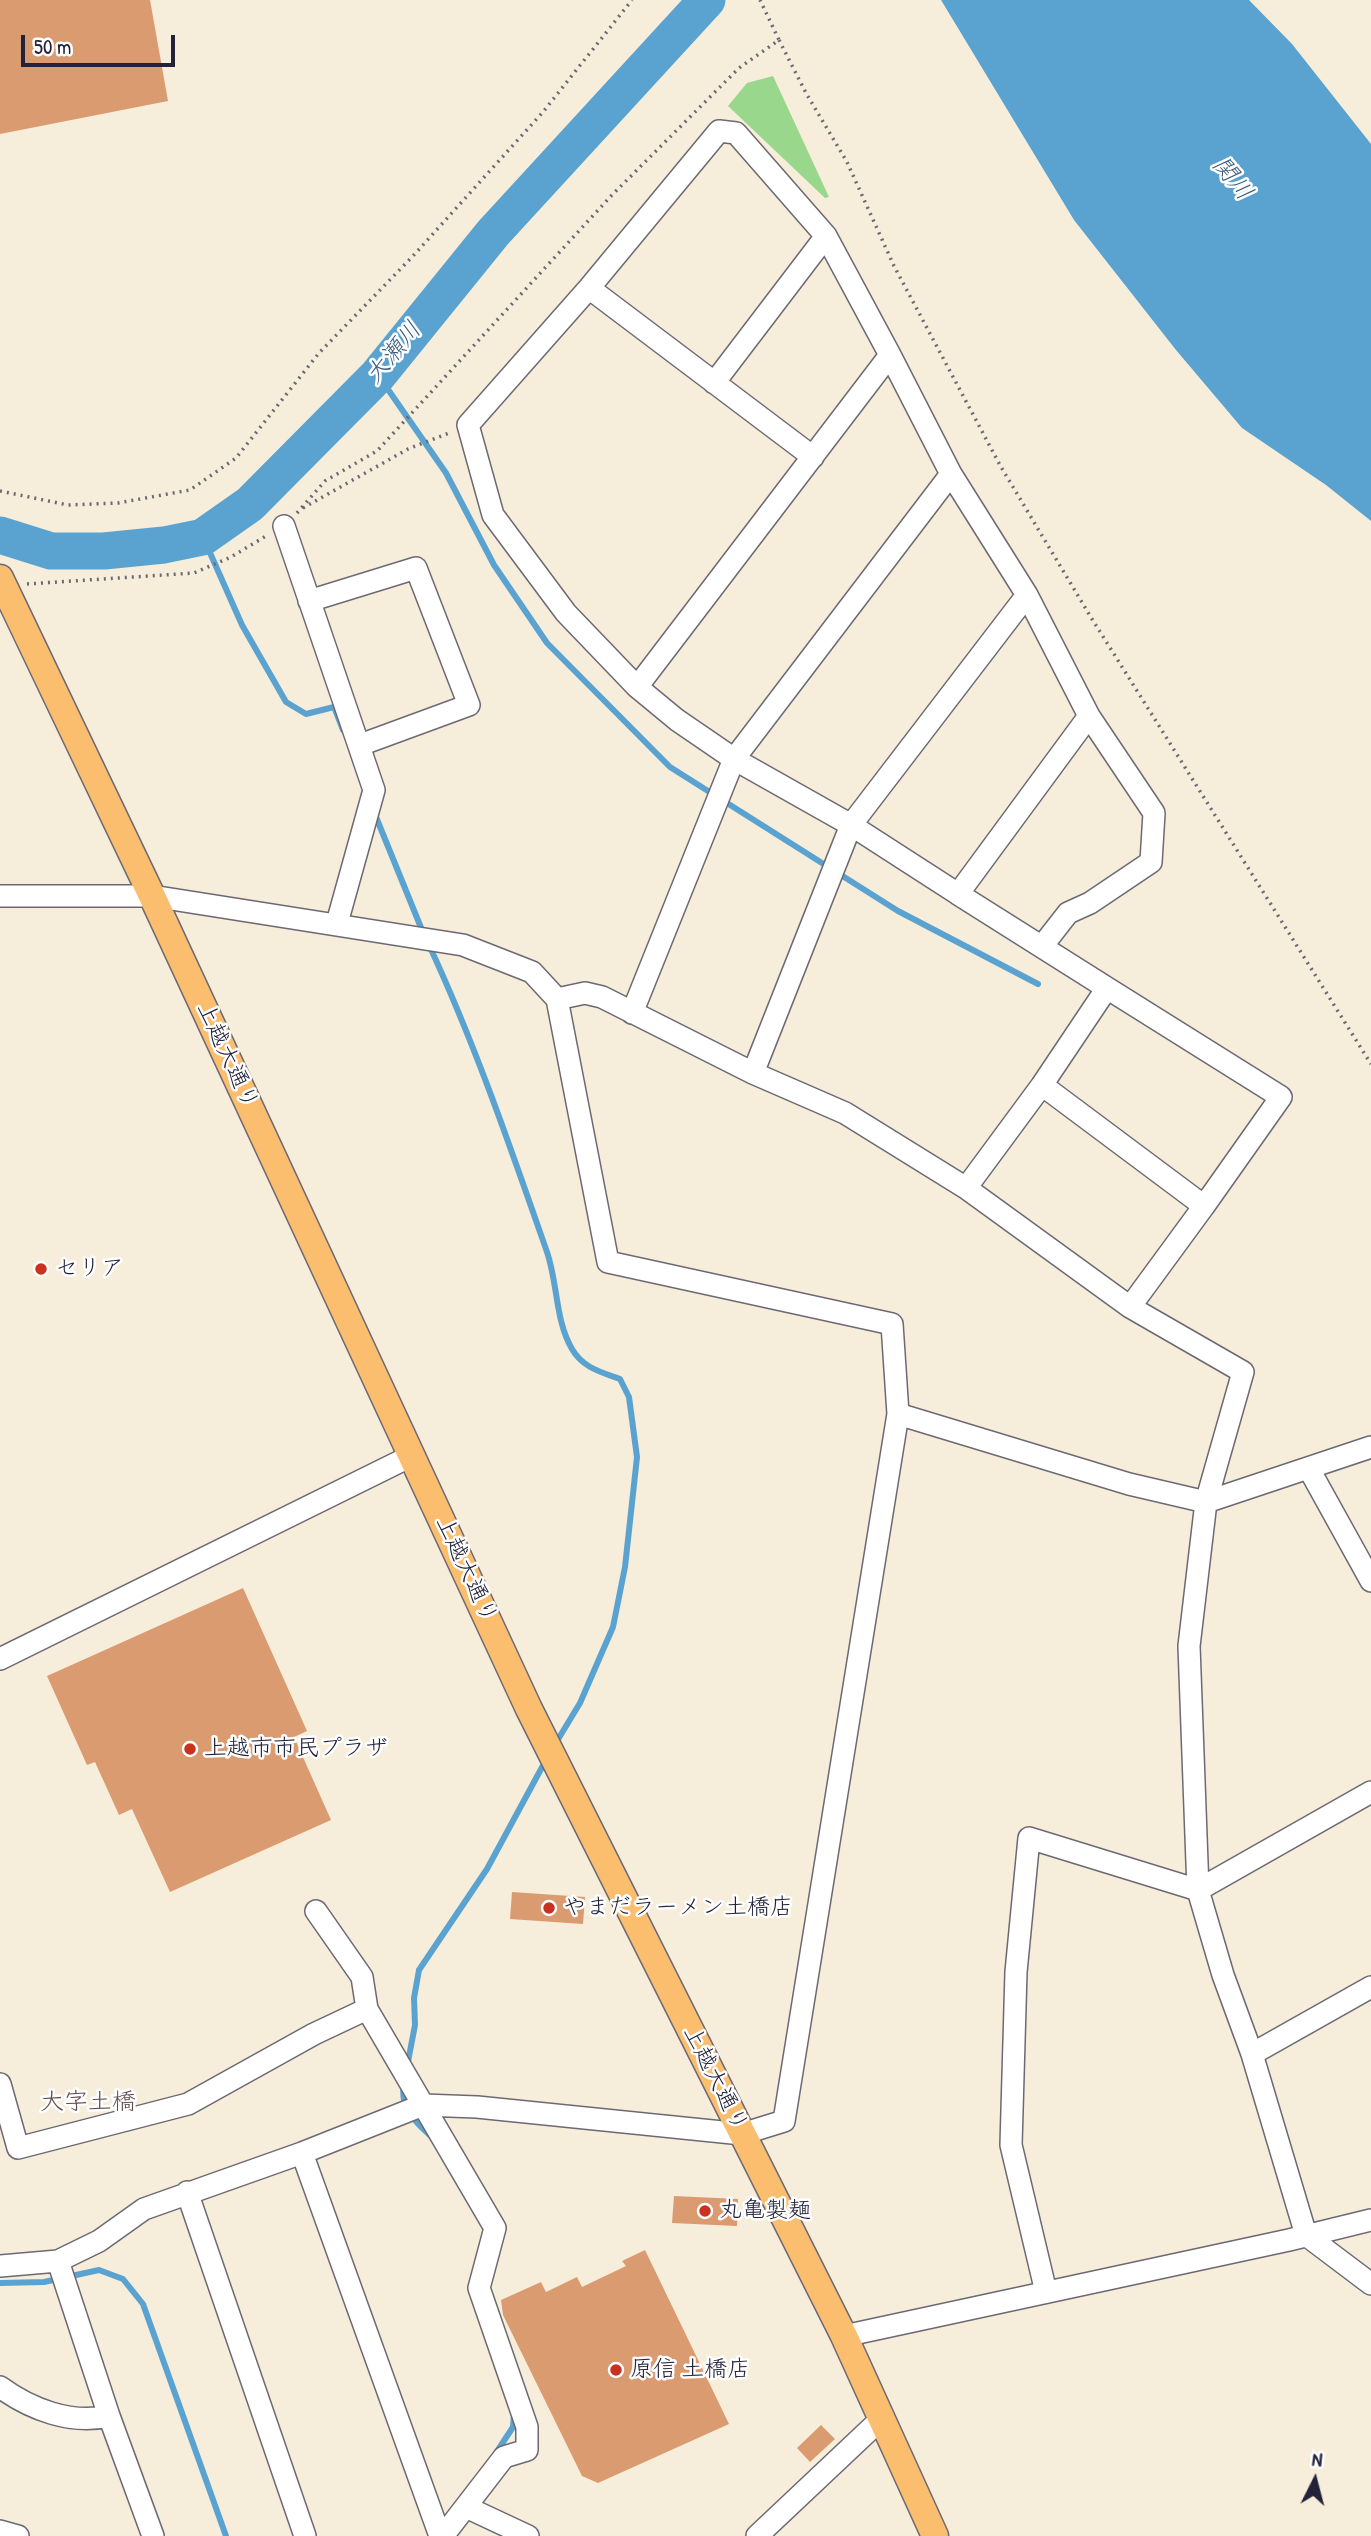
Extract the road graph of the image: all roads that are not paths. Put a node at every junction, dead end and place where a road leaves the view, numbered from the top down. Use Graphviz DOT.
graph roads {
  1 [pos="826,236"];
  2 [pos="589,288"];
  3 [pos="890,355"];
  4 [pos="714,383"];
  5 [pos="813,457"];
  6 [pos="951,474"];
  7 [pos="284,526"];
  8 [pos="5,587"];
  9 [pos="1027,596"];
  10 [pos="309,601"];
  11 [pos="637,687"];
  12 [pos="1089,716"];
  13 [pos="360,745"];
  14 [pos="734,759"];
  15 [pos="851,825"];
  16 [pos="958,894"];
  17 [pos="0,896"];
  18 [pos="152,896"];
  19 [pos="337,923"];
  20 [pos="1043,945"];
  21 [pos="1107,988"];
  22 [pos="557,999"];
  23 [pos="632,1013"];
  24 [pos="753,1073"];
  25 [pos="1042,1085"];
  26 [pos="966,1188"];
  27 [pos="1204,1206"];
  28 [pos="1130,1307"];
  29 [pos="898,1413"];
  30 [pos="1371,1447"];
  31 [pos="413,1455"];
  32 [pos="1310,1469"];
  33 [pos="1206,1502"];
  34 [pos="1371,1581"];
  35 [pos="0,1659"];
  36 [pos="1371,1792"];
  37 [pos="1198,1890"];
  38 [pos="316,1911"];
  39 [pos="1371,1987"];
  40 [pos="367,2009"];
  41 [pos="1252,2054"];
  42 [pos="0,2084"];
  43 [pos="424,2105"];
  44 [pos="743,2134"];
  45 [pos="9,2150"];
  46 [pos="302,2154"];
  47 [pos="187,2192"];
  48 [pos="1371,2220"];
  49 [pos="1306,2235"];
  50 [pos="58,2261"];
  51 [pos="0,2266"];
  52 [pos="1371,2284"];
  53 [pos="1046,2292"];
  54 [pos="844,2336"];
  55 [pos="0,2387"];
  56 [pos="109,2416"];
  57 [pos="880,2420"];
  58 [pos="466,2507"];
  59 [pos="0,2531"];
  60 [pos="18,2536"];
  61 [pos="153,2536"];
  62 [pos="305,2536"];
  63 [pos="442,2536"];
  64 [pos="528,2536"];
  65 [pos="757,2536"];
  66 [pos="935,2536"];
  1 -- 2 [label="street"];
  1 -- 3 [label="street"];
  1 -- 4 [label="street"];
  2 -- 4 [label="street"];
  2 -- 11 [label="street"];
  3 -- 5 [label="street"];
  3 -- 6 [label="street"];
  4 -- 5 [label="street"];
  5 -- 11 [label="street"];
  6 -- 9 [label="street"];
  6 -- 14 [label="street"];
  7 -- 10 [label="street"];
  8 -- 18 [label="main road, 上越大通り"];
  9 -- 12 [label="street"];
  9 -- 15 [label="street"];
  10 -- 13 [label="street"];
  10 -- 13 [label="street"];
  11 -- 14 [label="street"];
  12 -- 16 [label="street"];
  12 -- 20 [label="street"];
  13 -- 19 [label="street"];
  14 -- 15 [label="street"];
  14 -- 23 [label="street"];
  15 -- 16 [label="street"];
  15 -- 24 [label="street"];
  16 -- 20 [label="street"];
  17 -- 18 [label="street"];
  18 -- 19 [label="street"];
  18 -- 31 [label="main road, 上越大通り"];
  19 -- 22 [label="street"];
  20 -- 21 [label="street"];
  21 -- 25 [label="street"];
  21 -- 27 [label="street"];
  22 -- 23 [label="street"];
  22 -- 29 [label="street"];
  23 -- 24 [label="street"];
  24 -- 26 [label="street"];
  25 -- 26 [label="street"];
  25 -- 27 [label="street"];
  26 -- 28 [label="street"];
  27 -- 28 [label="street"];
  28 -- 33 [label="street"];
  29 -- 33 [label="street"];
  29 -- 44 [label="street"];
  30 -- 32 [label="street"];
  31 -- 35 [label="street"];
  31 -- 44 [label="main road, 上越大通り"];
  32 -- 33 [label="street"];
  32 -- 34 [label="street"];
  33 -- 37 [label="street"];
  36 -- 37 [label="street"];
  37 -- 41 [label="street"];
  37 -- 53 [label="street"];
  38 -- 40 [label="street"];
  39 -- 41 [label="street"];
  40 -- 43 [label="street"];
  40 -- 45 [label="street"];
  41 -- 49 [label="street"];
  42 -- 45 [label="street"];
  43 -- 44 [label="street"];
  43 -- 46 [label="street"];
  43 -- 58 [label="street"];
  44 -- 54 [label="main road, 上越大通り"];
  46 -- 47 [label="street"];
  46 -- 63 [label="street"];
  47 -- 50 [label="street"];
  47 -- 62 [label="street"];
  48 -- 49 [label="street"];
  49 -- 52 [label="street"];
  49 -- 53 [label="street"];
  50 -- 51 [label="street"];
  50 -- 56 [label="street"];
  53 -- 54 [label="street"];
  54 -- 57 [label="main road, 上越大通り"];
  55 -- 56 [label="street"];
  56 -- 61 [label="street"];
  57 -- 65 [label="street"];
  57 -- 66 [label="main road, 上越大通り"];
  58 -- 63 [label="street"];
  58 -- 64 [label="street"];
  59 -- 60 [label="street"];
}
